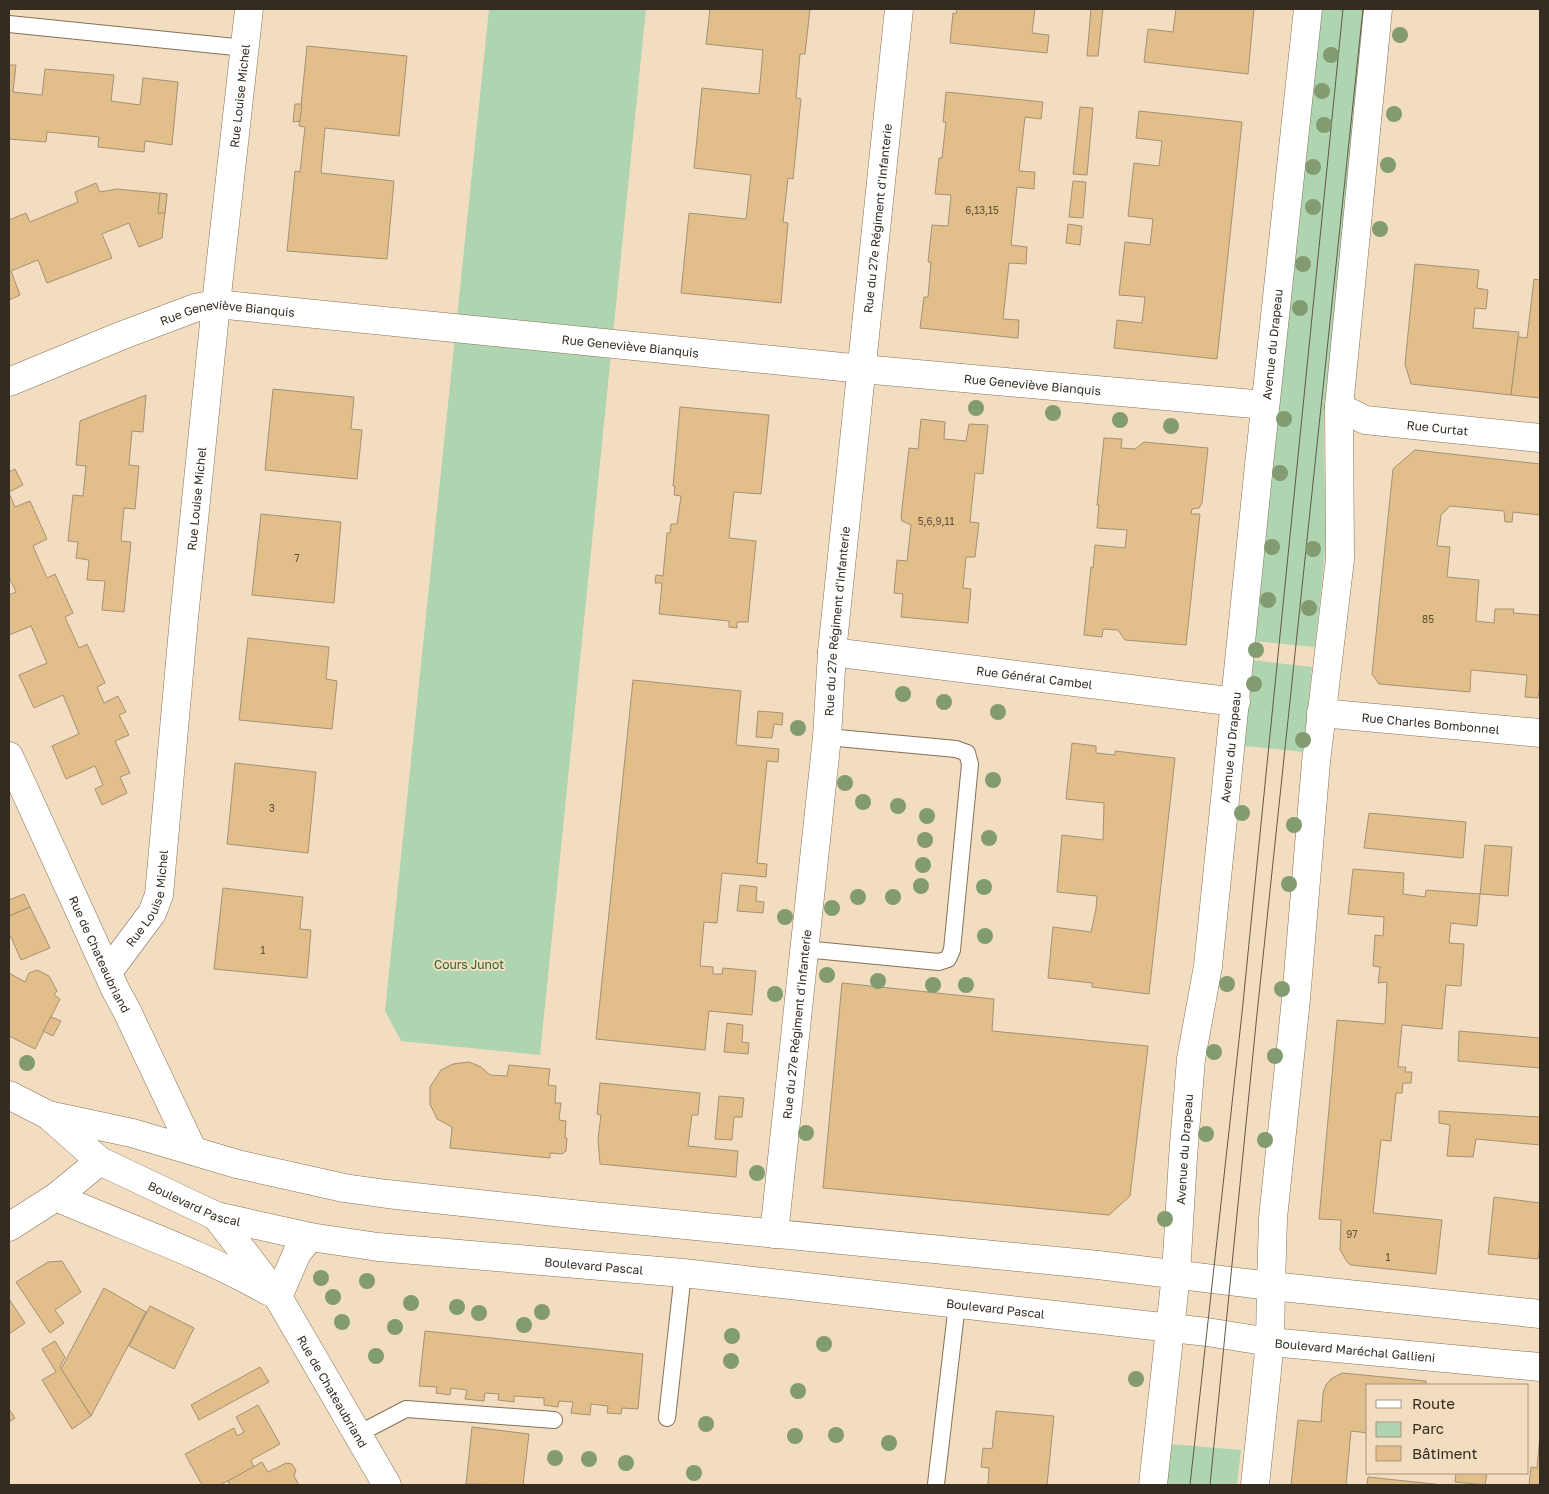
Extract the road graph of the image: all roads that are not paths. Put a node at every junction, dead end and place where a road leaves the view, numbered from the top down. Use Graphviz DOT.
graph roads {
  1 [pos="249,9"];
  2 [pos="898,9"];
  3 [pos="1308,9"];
  4 [pos="1378,9"];
  5 [pos="9,24"];
  6 [pos="245,48"];
  7 [pos="216,304"];
  8 [pos="862,370"];
  9 [pos="9,382"];
  10 [pos="1265,406"];
  11 [pos="1340,407"];
  12 [pos="1540,438"];
  13 [pos="832,652"];
  14 [pos="1236,702"];
  15 [pos="1321,713"];
  16 [pos="1540,733"];
  17 [pos="827,737"];
  18 [pos="9,756"];
  19 [pos="804,949"];
  20 [pos="108,972"];
  21 [pos="9,1095"];
  22 [pos="48,1115"];
  23 [pos="132,1133"];
  24 [pos="193,1151"];
  25 [pos="100,1161"];
  26 [pos="56,1198"];
  27 [pos="216,1216"];
  28 [pos="9,1227"];
  29 [pos="774,1234"];
  30 [pos="310,1237"];
  31 [pos="683,1273"];
  32 [pos="1176,1274"];
  33 [pos="1271,1286"];
  34 [pos="278,1297"];
  35 [pos="957,1304"];
  36 [pos="1540,1314"];
  37 [pos="1170,1327"];
  38 [pos="1270,1342"];
  39 [pos="1540,1367"];
  40 [pos="666,1418"];
  41 [pos="554,1420"];
  42 [pos="358,1434"];
  43 [pos="936,1484"];
  44 [pos="387,1485"];
  45 [pos="1153,1485"];
  46 [pos="1255,1485"];
  1 -- 6 [label="main road, Rue Louise Michel"];
  2 -- 8 [label="main road, Rue du 27e Régiment d'Infanterie"];
  3 -- 10 [label="main road, Avenue du Drapeau"];
  4 -- 11 [label="main road"];
  5 -- 6 [label="lane"];
  6 -- 7 [label="main road, Rue Louise Michel"];
  7 -- 8 [label="main road, Rue Geneviève Bianquis"];
  7 -- 9 [label="main road, Rue Geneviève Bianquis"];
  7 -- 20 [label="main road, Rue Louise Michel"];
  8 -- 10 [label="main road, Rue Geneviève Bianquis"];
  8 -- 13 [label="main road, Rue du 27e Régiment d'Infanterie"];
  10 -- 14 [label="main road, Avenue du Drapeau"];
  11 -- 12 [label="main road, Rue Curtat"];
  11 -- 15 [label="main road"];
  13 -- 14 [label="main road, Rue Général Cambel"];
  13 -- 17 [label="main road, Rue du 27e Régiment d'Infanterie"];
  14 -- 32 [label="main road, Avenue du Drapeau"];
  15 -- 16 [label="main road, Rue Charles Bombonnel"];
  15 -- 33 [label="main road"];
  17 -- 19 [label="main road, Rue du 27e Régiment d'Infanterie"];
  17 -- 19 [label="lane"];
  18 -- 20 [label="main road, Rue de Chateaubriand"];
  19 -- 29 [label="main road, Rue du 27e Régiment d'Infanterie"];
  20 -- 24 [label="main road, Rue de Chateaubriand"];
  21 -- 22 [label="main road, Boulevard Pascal"];
  22 -- 23 [label="main road, Boulevard Pascal"];
  22 -- 25 [label="main road, Boulevard Pascal"];
  23 -- 24 [label="main road, Boulevard Pascal"];
  23 -- 25 [label="main road"];
  24 -- 29 [label="main road, Boulevard Pascal"];
  25 -- 26 [label="main road"];
  25 -- 27 [label="main road, Boulevard Pascal"];
  26 -- 28 [label="main road"];
  26 -- 34 [label="main road"];
  27 -- 30 [label="main road, Boulevard Pascal"];
  27 -- 34 [label="main road, Rue de Chateaubriand"];
  29 -- 32 [label="main road, Boulevard Pascal"];
  30 -- 31 [label="main road, Boulevard Pascal"];
  30 -- 34 [label="main road"];
  31 -- 35 [label="main road, Boulevard Pascal"];
  31 -- 40 [label="lane"];
  32 -- 33 [label="main road"];
  32 -- 37 [label="main road, Avenue du Drapeau"];
  33 -- 36 [label="main road"];
  33 -- 38 [label="main road"];
  34 -- 42 [label="main road, Rue de Chateaubriand"];
  35 -- 37 [label="main road, Boulevard Pascal"];
  35 -- 43 [label="lane"];
  37 -- 38 [label="main road, Boulevard Maréchal Gallieni"];
  37 -- 45 [label="main road, Avenue du Drapeau"];
  38 -- 39 [label="main road, Boulevard Maréchal Gallieni"];
  38 -- 46 [label="main road"];
  41 -- 42 [label="lane"];
  42 -- 44 [label="main road, Rue de Chateaubriand"];
}
